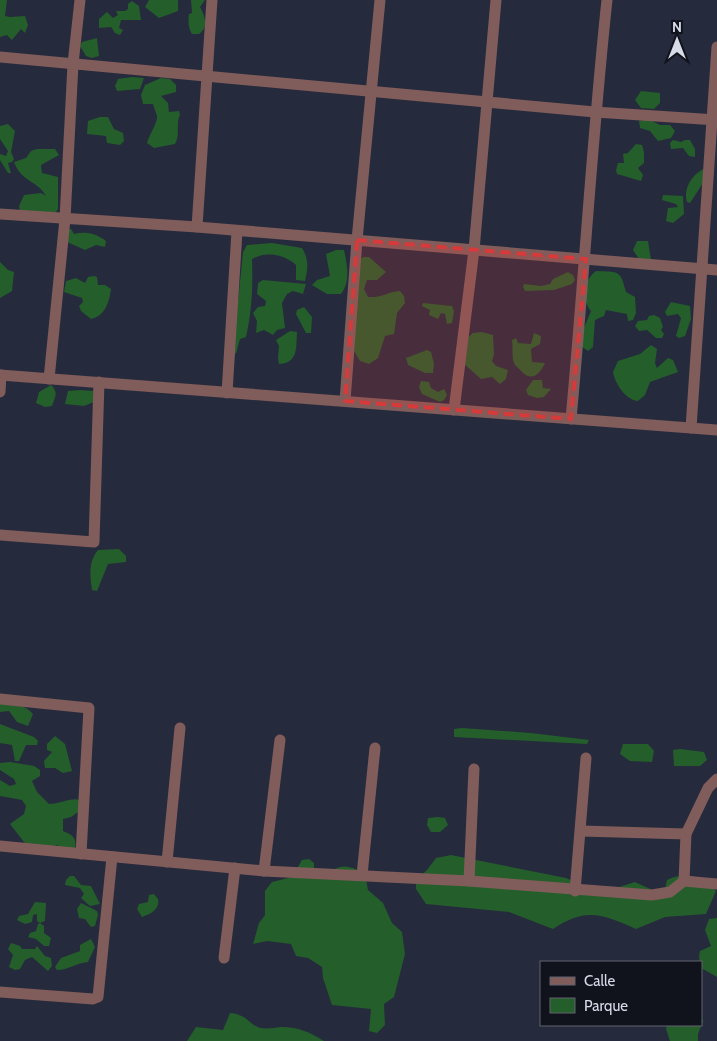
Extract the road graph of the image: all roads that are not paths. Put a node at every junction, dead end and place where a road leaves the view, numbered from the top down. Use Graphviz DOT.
graph roads {
  1 [pos="80,0"];
  2 [pos="212,0"];
  3 [pos="380,0"];
  4 [pos="496,0"];
  5 [pos="607,0"];
  6 [pos="717,47"];
  7 [pos="0,57"];
  8 [pos="73,64"];
  9 [pos="207,76"];
  10 [pos="371,92"];
  11 [pos="488,101"];
  12 [pos="595,112"];
  13 [pos="714,120"];
  14 [pos="0,214"];
  15 [pos="65,219"];
  16 [pos="197,227"];
  17 [pos="237,231"];
  18 [pos="357,240"];
  19 [pos="474,250"];
  20 [pos="586,259"];
  21 [pos="703,270"];
  22 [pos="717,270"];
  23 [pos="1,375"];
  24 [pos="49,378"];
  25 [pos="98,382"];
  26 [pos="0,392"];
  27 [pos="227,393"];
  28 [pos="345,401"];
  29 [pos="454,410"];
  30 [pos="570,419"];
  31 [pos="691,428"];
  32 [pos="717,430"];
  33 [pos="0,535"];
  34 [pos="0,699"];
  35 [pos="180,728"];
  36 [pos="280,740"];
  37 [pos="375,748"];
  38 [pos="586,758"];
  39 [pos="474,769"];
  40 [pos="717,780"];
  41 [pos="581,831"];
  42 [pos="686,834"];
  43 [pos="0,846"];
  44 [pos="81,854"];
  45 [pos="112,857"];
  46 [pos="167,862"];
  47 [pos="235,868"];
  48 [pos="264,871"];
  49 [pos="362,875"];
  50 [pos="470,881"];
  51 [pos="684,881"];
  52 [pos="717,884"];
  53 [pos="575,891"];
  54 [pos="224,958"];
  55 [pos="0,992"];
  1 -- 8 [label="street"];
  2 -- 9 [label="street"];
  3 -- 10 [label="street"];
  4 -- 11 [label="street"];
  5 -- 12 [label="street"];
  6 -- 13 [label="street"];
  7 -- 8 [label="street"];
  8 -- 9 [label="street"];
  8 -- 15 [label="street"];
  9 -- 10 [label="street"];
  9 -- 16 [label="street"];
  10 -- 11 [label="street"];
  10 -- 18 [label="street"];
  11 -- 12 [label="street"];
  11 -- 19 [label="street"];
  12 -- 13 [label="street"];
  12 -- 20 [label="street"];
  13 -- 21 [label="street"];
  14 -- 15 [label="street"];
  15 -- 16 [label="street"];
  15 -- 24 [label="street"];
  16 -- 17 [label="street"];
  17 -- 18 [label="street"];
  17 -- 27 [label="street"];
  18 -- 19 [label="street"];
  18 -- 28 [label="street"];
  19 -- 20 [label="street"];
  19 -- 29 [label="street"];
  20 -- 21 [label="street"];
  20 -- 30 [label="street"];
  21 -- 22 [label="street"];
  21 -- 31 [label="street"];
  23 -- 24 [label="street"];
  23 -- 26 [label="street"];
  24 -- 25 [label="street"];
  25 -- 27 [label="street"];
  25 -- 33 [label="street"];
  27 -- 28 [label="street"];
  28 -- 29 [label="street"];
  29 -- 30 [label="street"];
  30 -- 31 [label="street"];
  31 -- 32 [label="street"];
  34 -- 44 [label="street"];
  35 -- 46 [label="street"];
  36 -- 48 [label="street"];
  37 -- 49 [label="street"];
  38 -- 41 [label="street"];
  39 -- 50 [label="street"];
  40 -- 42 [label="street"];
  41 -- 42 [label="street"];
  41 -- 53 [label="street"];
  42 -- 51 [label="street"];
  43 -- 44 [label="street"];
  44 -- 45 [label="street"];
  45 -- 46 [label="street"];
  45 -- 55 [label="street"];
  46 -- 47 [label="street"];
  47 -- 48 [label="street"];
  47 -- 54 [label="street"];
  48 -- 49 [label="street"];
  49 -- 50 [label="street"];
  50 -- 53 [label="street"];
  51 -- 52 [label="street"];
  51 -- 53 [label="street"];
}
